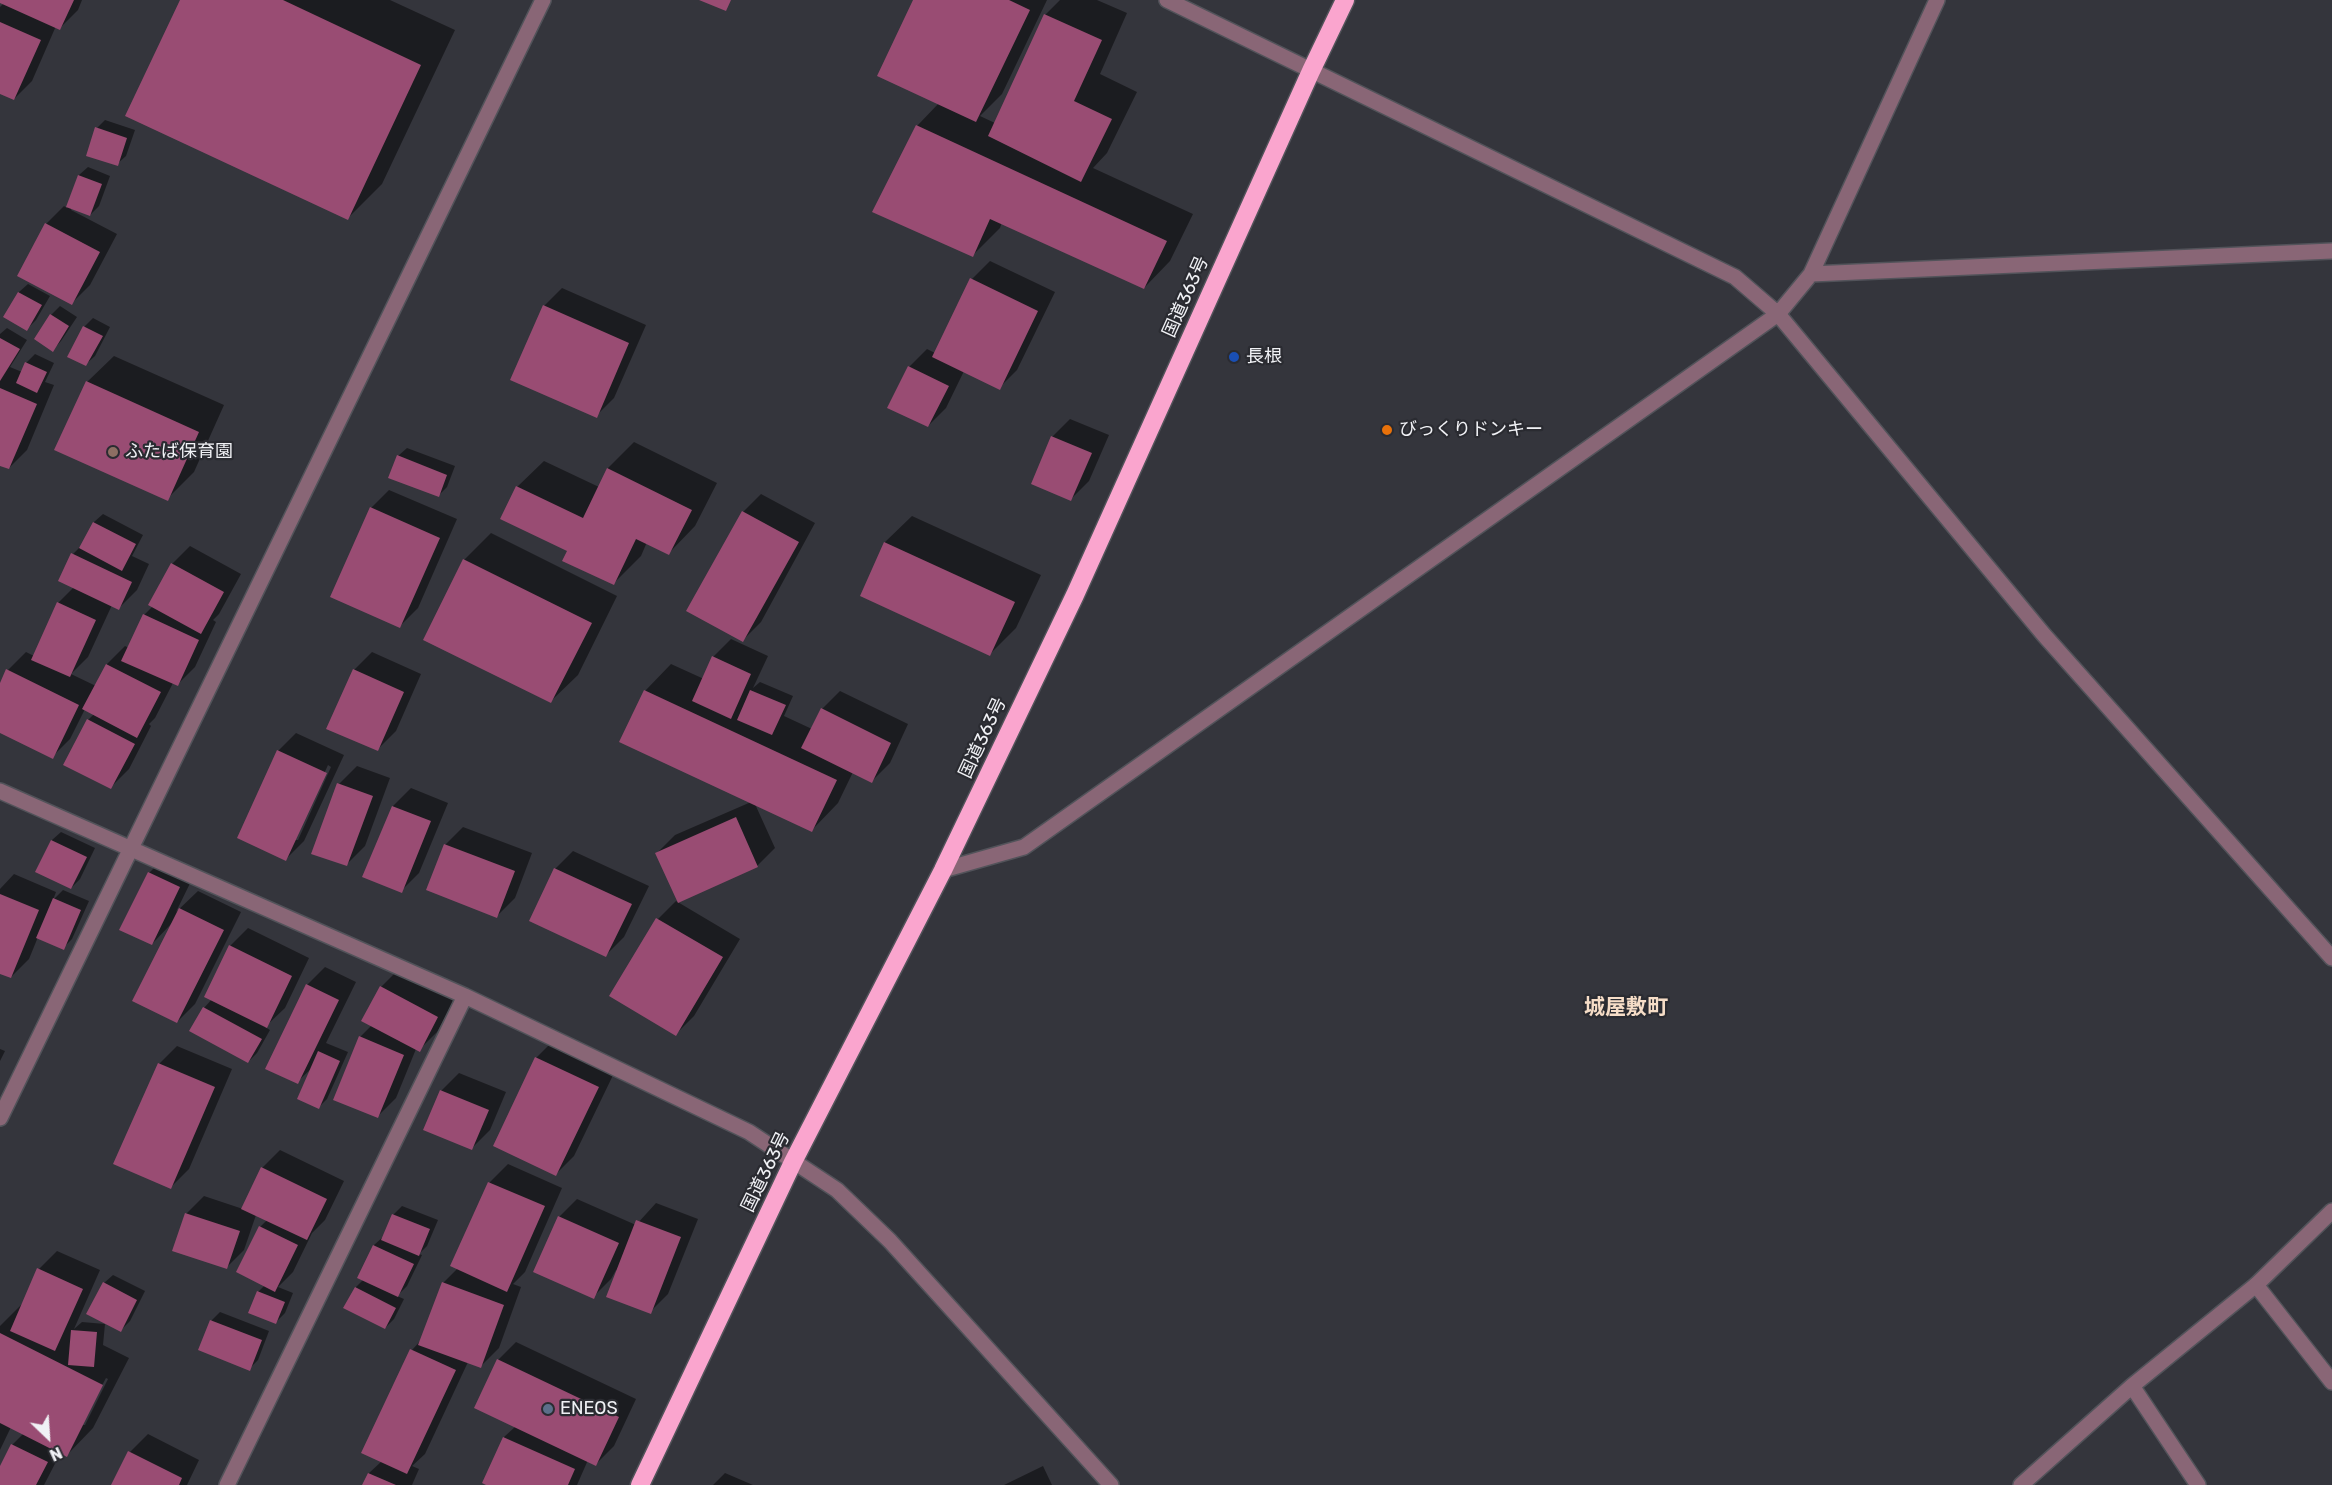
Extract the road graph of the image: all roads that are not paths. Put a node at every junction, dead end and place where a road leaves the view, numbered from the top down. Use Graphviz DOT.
graph roads {
  1 [pos="543,0"];
  2 [pos="1167,0"];
  3 [pos="1345,0"];
  4 [pos="1937,0"];
  5 [pos="1311,70"];
  6 [pos="2332,251"];
  7 [pos="1811,274"];
  8 [pos="1778,314"];
  9 [pos="0,791"];
  10 [pos="130,849"];
  11 [pos="943,870"];
  12 [pos="2332,958"];
  13 [pos="465,996"];
  14 [pos="0,1118"];
  15 [pos="793,1162"];
  16 [pos="2332,1211"];
  17 [pos="2256,1285"];
  18 [pos="2332,1382"];
  19 [pos="2132,1386"];
  20 [pos="227,1485"];
  21 [pos="640,1485"];
  22 [pos="1111,1485"];
  23 [pos="2021,1485"];
  24 [pos="2198,1485"];
  1 -- 10 [label="street"];
  2 -- 5 [label="street"];
  3 -- 5 [label="highway, 国道363号"];
  4 -- 7 [label="street"];
  5 -- 8 [label="street"];
  5 -- 11 [label="highway, 国道363号"];
  6 -- 7 [label="street"];
  7 -- 8 [label="street"];
  8 -- 11 [label="street"];
  8 -- 12 [label="street"];
  9 -- 10 [label="street"];
  10 -- 13 [label="street"];
  10 -- 14 [label="street"];
  11 -- 15 [label="highway, 国道363号"];
  13 -- 15 [label="street"];
  13 -- 20 [label="street"];
  15 -- 21 [label="highway, 国道363号"];
  15 -- 22 [label="street"];
  16 -- 17 [label="street"];
  17 -- 18 [label="street"];
  17 -- 19 [label="street"];
  19 -- 23 [label="street"];
  19 -- 24 [label="street"];
}
